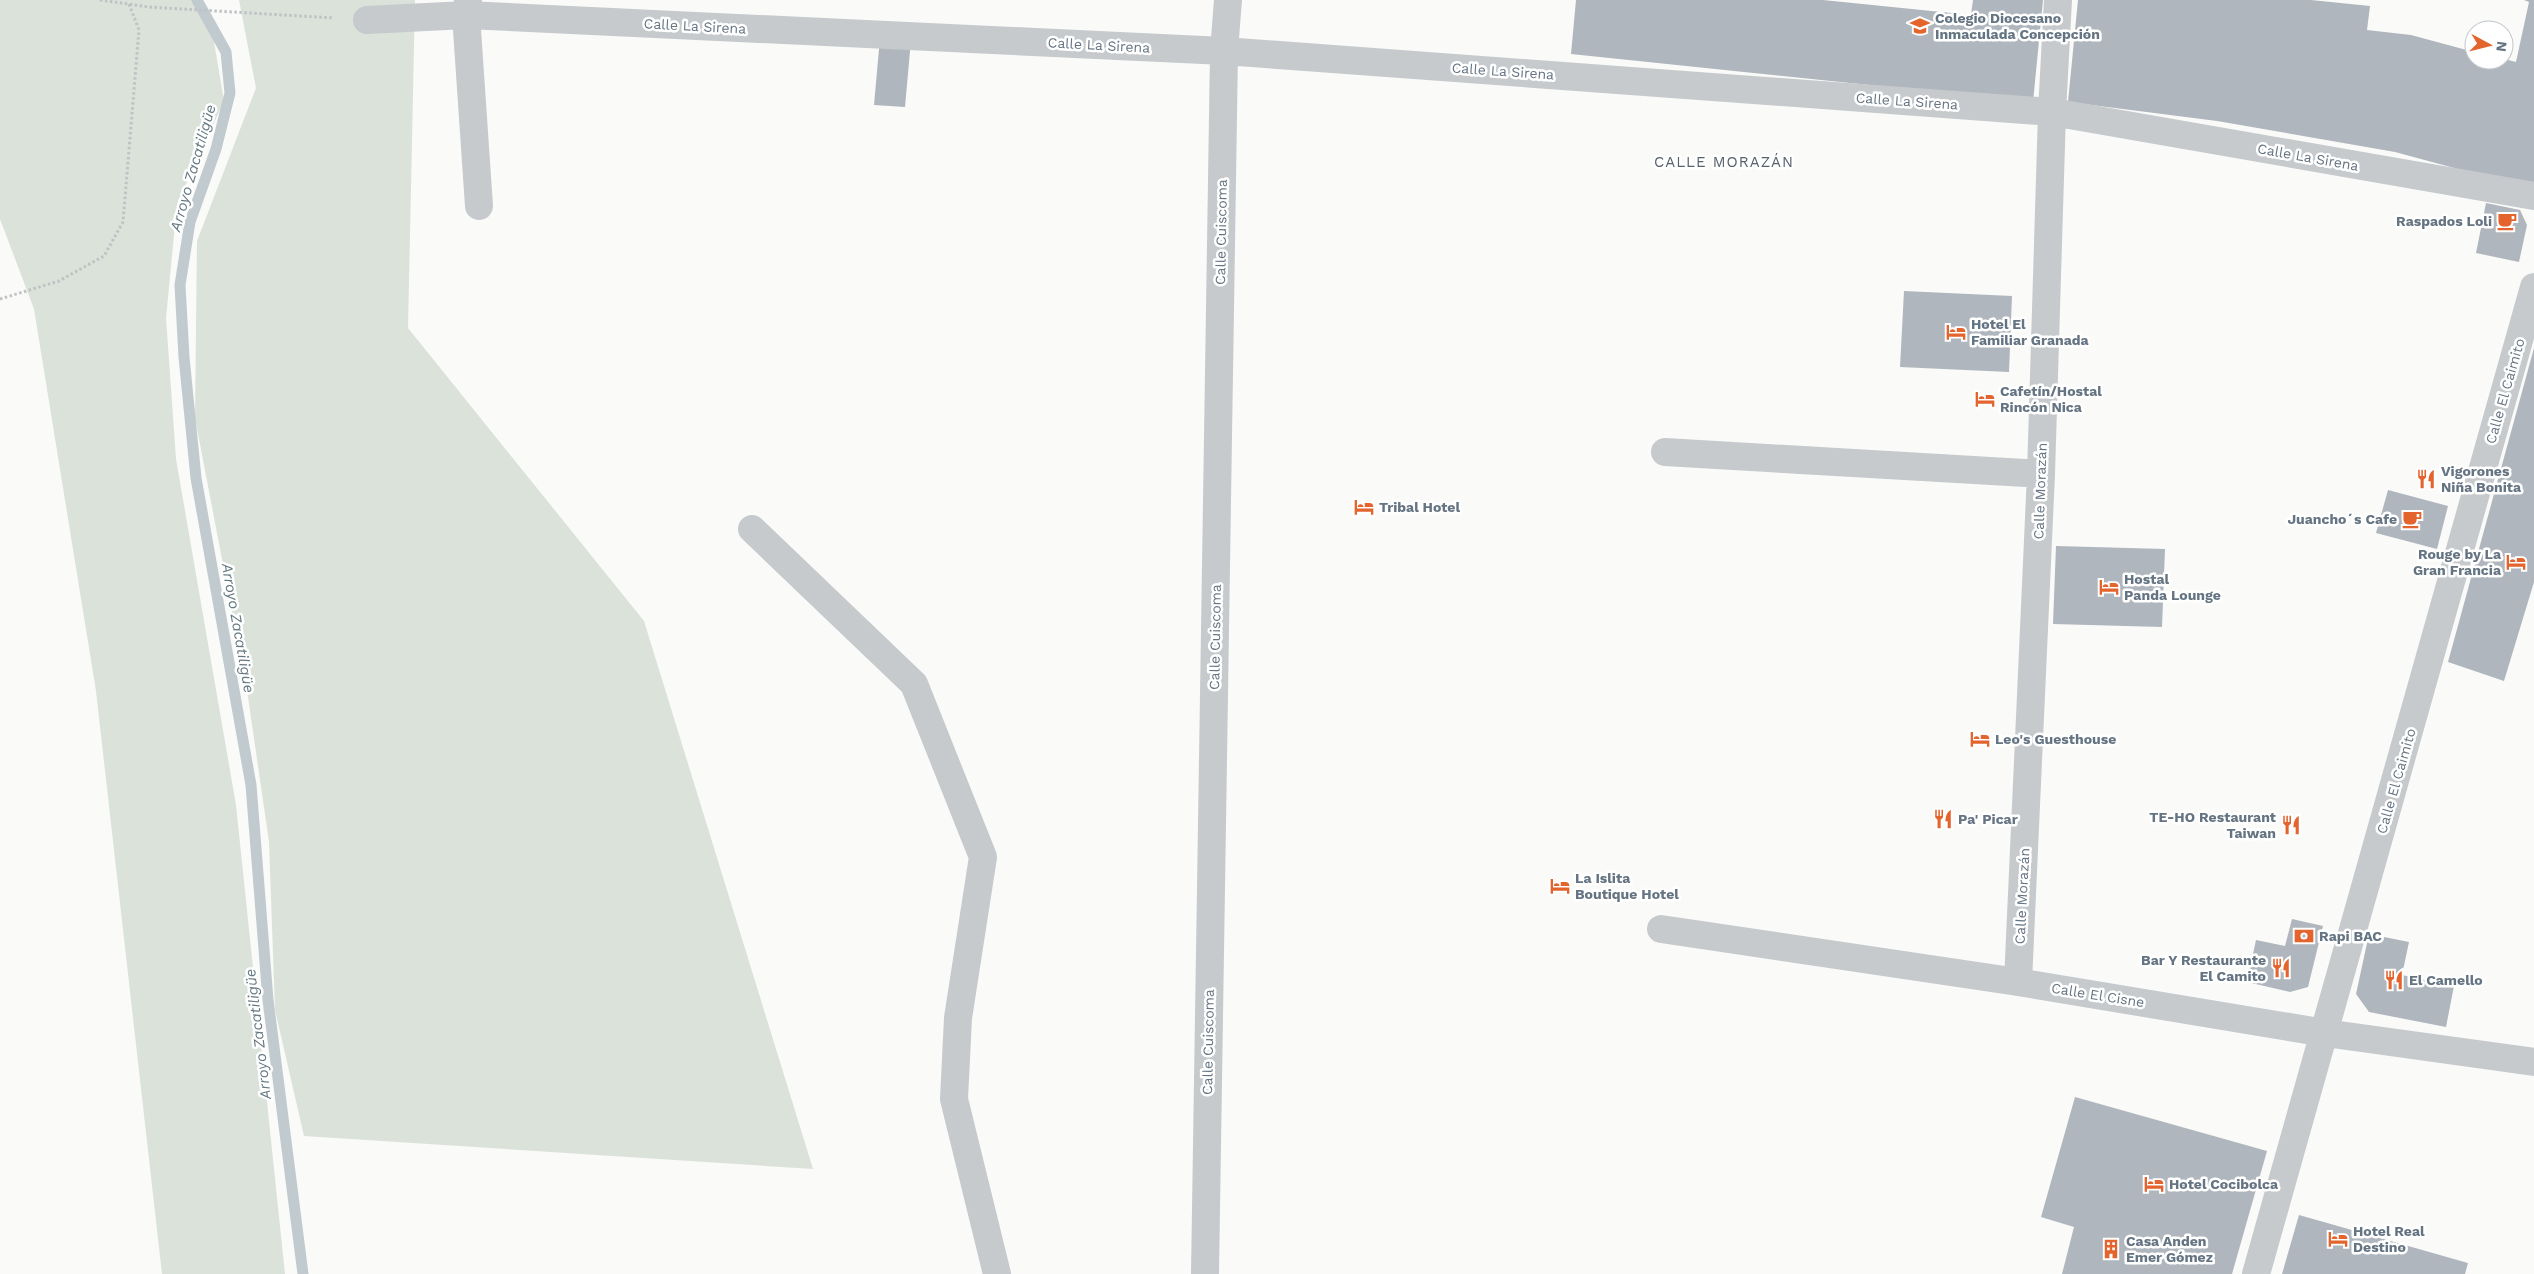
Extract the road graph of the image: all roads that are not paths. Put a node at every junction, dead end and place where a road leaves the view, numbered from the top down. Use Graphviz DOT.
graph roads {
  1 [pos="1228,0"];
  2 [pos="2058,0"];
  3 [pos="467,8"];
  4 [pos="367,20"];
  5 [pos="1224,51"];
  6 [pos="2052,112"];
  7 [pos="2534,196"];
  8 [pos="479,206"];
  9 [pos="2534,287"];
  10 [pos="1666,452"];
  11 [pos="2041,474"];
  12 [pos="752,529"];
  13 [pos="1661,930"];
  14 [pos="2018,982"];
  15 [pos="2325,1033"];
  16 [pos="2534,1062"];
  17 [pos="997,1274"];
  18 [pos="1205,1274"];
  19 [pos="2256,1274"];
  1 -- 5 [label="street, Calle Cuiscoma"];
  2 -- 6 [label="street, Calle Morazán"];
  3 -- 4 [label="street, Calle La Sirena"];
  3 -- 5 [label="street, Calle La Sirena"];
  3 -- 8 [label="street"];
  5 -- 6 [label="street, Calle La Sirena"];
  5 -- 18 [label="street, Calle Cuiscoma"];
  6 -- 7 [label="street, Calle La Sirena"];
  6 -- 11 [label="street, Calle Morazán"];
  9 -- 15 [label="street, Calle El Caimito"];
  10 -- 11 [label="street"];
  11 -- 14 [label="street, Calle Morazán"];
  12 -- 17 [label="street"];
  13 -- 14 [label="street, Calle El Cisne"];
  14 -- 15 [label="street, Calle El Cisne"];
  15 -- 16 [label="street, Calle El Cisne"];
  15 -- 19 [label="street, Calle El Caimito"];
}
